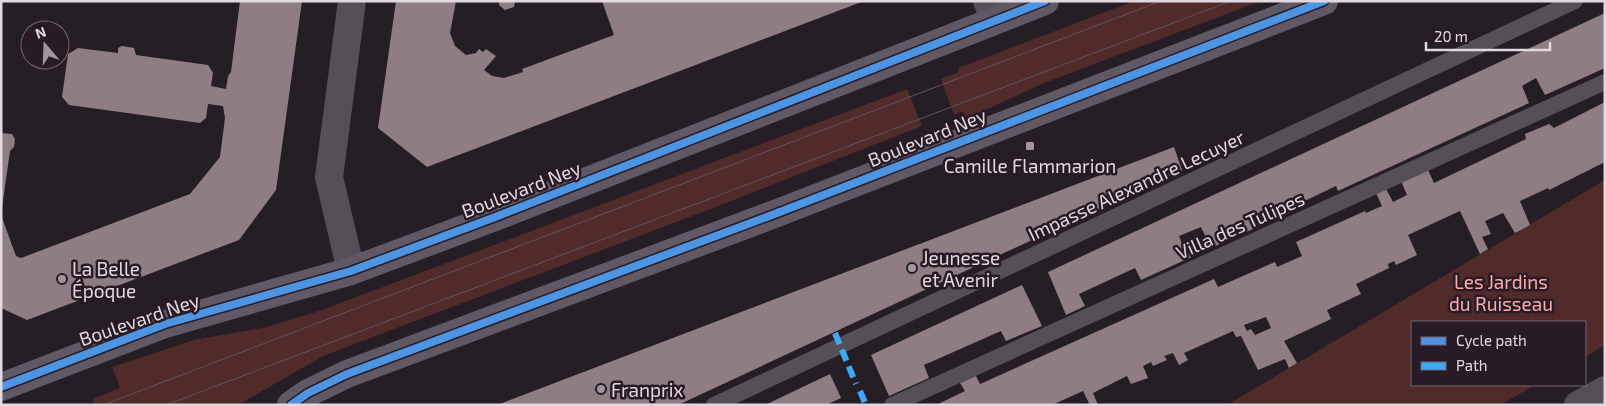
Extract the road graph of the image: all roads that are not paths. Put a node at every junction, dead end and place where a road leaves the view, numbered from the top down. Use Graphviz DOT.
graph roads {
  1 [pos="352,1"];
  2 [pos="1046,1"];
  3 [pos="1324,1"];
  4 [pos="1575,1"];
  5 [pos="991,11"];
  6 [pos="1605,82"];
  7 [pos="350,271"];
  8 [pos="1,387"];
  9 [pos="1605,390"];
  10 [pos="291,405"];
  11 [pos="714,405"];
  12 [pos="892,405"];
  13 [pos="1578,405"];
  1 -- 7 [label="street"];
  2 -- 5 [label="main road, Boulevard Ney"];
  3 -- 10 [label="main road, Boulevard Ney"];
  4 -- 11 [label="lane, Impasse Alexandre Lecuyer"];
  5 -- 7 [label="main road, Boulevard Ney"];
  6 -- 12 [label="lane, Villa des Tulipes"];
  7 -- 8 [label="main road, Boulevard Ney"];
  9 -- 13 [label="street"];
}
